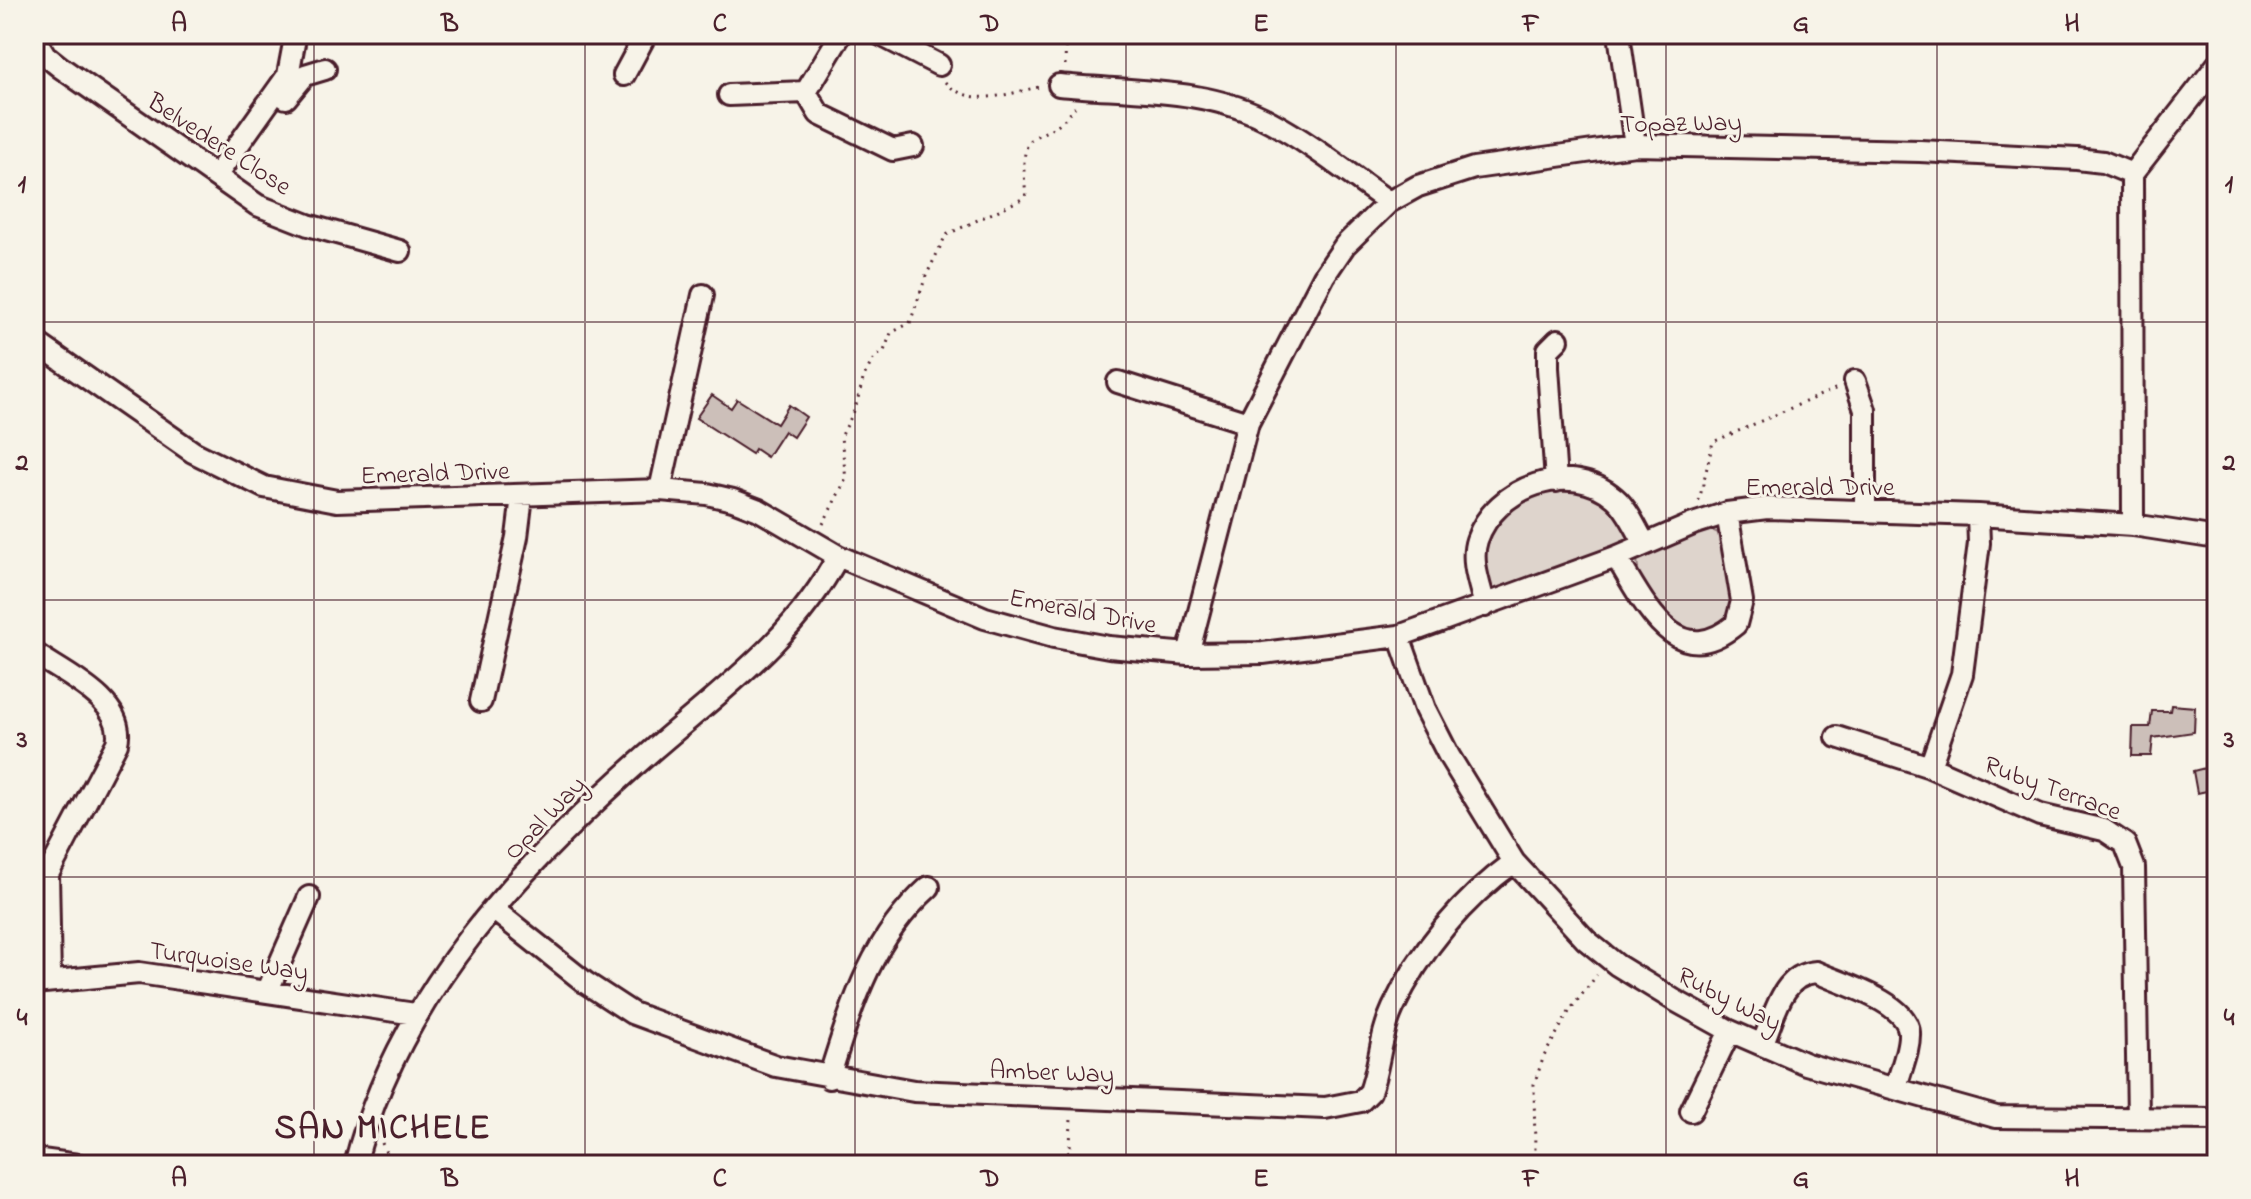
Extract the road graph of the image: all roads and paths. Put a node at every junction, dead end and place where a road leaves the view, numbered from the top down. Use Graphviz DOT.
graph roads {
  1 [pos="646,34"];
  2 [pos="841,34"];
  3 [pos="879,34"];
  4 [pos="1066,34"];
  5 [pos="1619,34"];
  6 [pos="34,37"];
  7 [pos="295,38"];
  8 [pos="939,65"];
  9 [pos="2217,65"];
  10 [pos="325,69"];
  11 [pos="624,75"];
  12 [pos="1067,85"];
  13 [pos="806,92"];
  14 [pos="729,95"];
  15 [pos="1635,145"];
  16 [pos="913,146"];
  17 [pos="2132,174"];
  18 [pos="222,180"];
  19 [pos="1389,202"];
  20 [pos="400,251"];
  21 [pos="703,295"];
  22 [pos="1558,340"];
  23 [pos="34,341"];
  24 [pos="1855,381"];
  25 [pos="1118,382"];
  26 [pos="1248,423"];
  27 [pos="1556,481"];
  28 [pos="660,490"];
  29 [pos="522,496"];
  30 [pos="1865,510"];
  31 [pos="1727,513"];
  32 [pos="1978,515"];
  33 [pos="1693,524"];
  34 [pos="2133,525"];
  35 [pos="2217,538"];
  36 [pos="813,541"];
  37 [pos="1645,544"];
  38 [pos="838,556"];
  39 [pos="1616,557"];
  40 [pos="1485,606"];
  41 [pos="1399,636"];
  42 [pos="34,653"];
  43 [pos="1188,654"];
  44 [pos="481,701"];
  45 [pos="1837,737"];
  46 [pos="1930,767"];
  47 [pos="1514,862"];
  48 [pos="929,887"];
  49 [pos="309,897"];
  50 [pos="493,909"];
  51 [pos="1610,959"];
  52 [pos="42,982"];
  53 [pos="268,990"];
  54 [pos="415,1014"];
  55 [pos="1730,1031"];
  56 [pos="1762,1045"];
  57 [pos="829,1078"];
  58 [pos="1896,1088"];
  59 [pos="1065,1098"];
  60 [pos="1691,1111"];
  61 [pos="2138,1118"];
  62 [pos="2217,1119"];
  63 [pos="34,1159"];
  64 [pos="78,1165"];
  65 [pos="355,1165"];
  66 [pos="1057,1165"];
  67 [pos="1539,1165"];
  1 -- 11 [label="street"];
  2 -- 13 [label="street"];
  3 -- 8 [label="street"];
  4 -- 12 [label="path"];
  5 -- 15 [label="street"];
  6 -- 18 [label="street, Belvedere Close"];
  7 -- 18 [label="street"];
  8 -- 12 [label="path"];
  9 -- 17 [label="street"];
  10 -- 18 [label="street"];
  12 -- 19 [label="street"];
  12 -- 36 [label="path"];
  13 -- 14 [label="street"];
  13 -- 16 [label="street"];
  15 -- 17 [label="street, Topaz Way"];
  15 -- 19 [label="street, Topaz Way"];
  17 -- 34 [label="street"];
  18 -- 20 [label="street, Belvedere Close"];
  19 -- 26 [label="street, Topaz Way"];
  21 -- 28 [label="street"];
  22 -- 27 [label="street"];
  23 -- 29 [label="street, Emerald Drive"];
  24 -- 30 [label="street"];
  24 -- 33 [label="path"];
  25 -- 26 [label="street"];
  26 -- 43 [label="street, Topaz Way"];
  27 -- 37 [label="street"];
  27 -- 40 [label="street"];
  28 -- 29 [label="street, Emerald Drive"];
  28 -- 36 [label="street, Emerald Drive"];
  29 -- 44 [label="street"];
  30 -- 31 [label="street, Emerald Drive"];
  30 -- 32 [label="street, Emerald Drive"];
  31 -- 33 [label="street, Emerald Drive"];
  31 -- 39 [label="street"];
  32 -- 34 [label="street, Emerald Drive"];
  32 -- 46 [label="street"];
  33 -- 37 [label="street, Emerald Drive"];
  34 -- 35 [label="street, Emerald Drive"];
  36 -- 38 [label="street, Emerald Drive"];
  37 -- 39 [label="street, Emerald Drive"];
  38 -- 43 [label="street, Emerald Drive"];
  38 -- 50 [label="street, Opal Way"];
  39 -- 40 [label="street, Emerald Drive"];
  40 -- 41 [label="street, Emerald Drive"];
  41 -- 43 [label="street, Emerald Drive"];
  41 -- 47 [label="street, Ruby Way"];
  42 -- 52 [label="street"];
  45 -- 46 [label="street, Ruby Terrace"];
  46 -- 61 [label="street, Ruby Terrace"];
  47 -- 51 [label="street, Ruby Way"];
  47 -- 59 [label="street, Amber Way"];
  48 -- 57 [label="street"];
  49 -- 53 [label="street"];
  50 -- 54 [label="street, Opal Way"];
  50 -- 57 [label="street, Amber Way"];
  51 -- 55 [label="street, Ruby Way"];
  51 -- 67 [label="path"];
  52 -- 53 [label="street, Turquoise Way"];
  53 -- 54 [label="street, Turquoise Way"];
  54 -- 65 [label="street, Opal Way"];
  55 -- 56 [label="street, Ruby Way"];
  55 -- 60 [label="street"];
  56 -- 58 [label="street, Ruby Way"];
  56 -- 58 [label="street"];
  57 -- 59 [label="street, Amber Way"];
  58 -- 61 [label="street, Ruby Way"];
  59 -- 66 [label="path"];
  61 -- 62 [label="street, Ruby Way"];
  63 -- 64 [label="street"];
}
